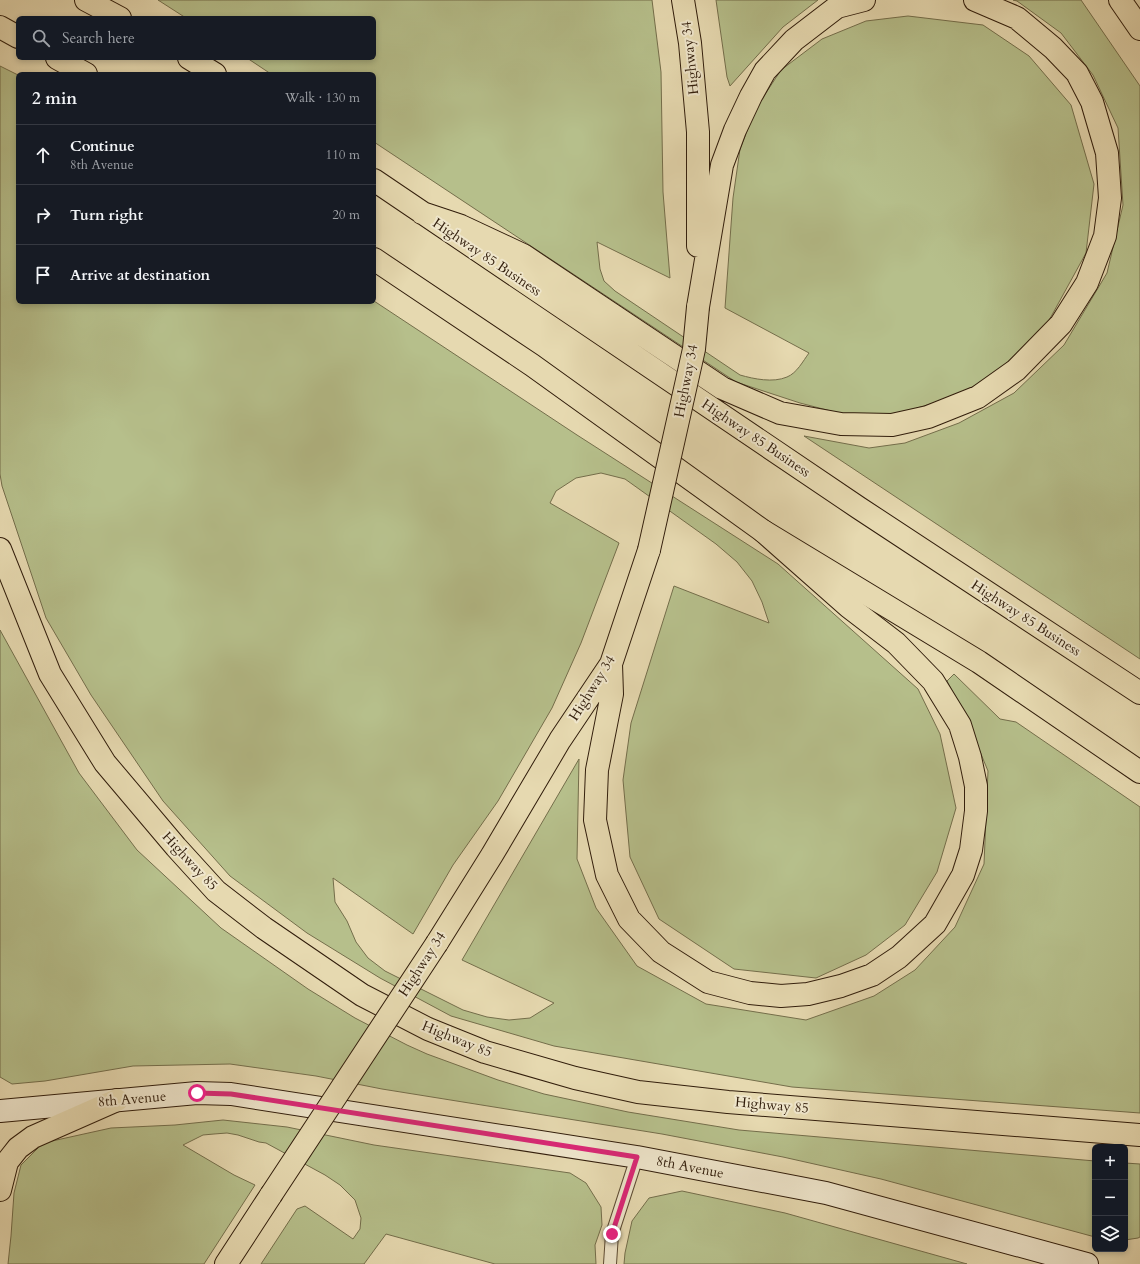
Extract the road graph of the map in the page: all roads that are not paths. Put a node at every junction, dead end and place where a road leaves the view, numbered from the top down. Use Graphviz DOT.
graph roads {
  1 [pos="86,0"];
  2 [pos="683,0"];
  3 [pos="864,0"];
  4 [pos="975,0"];
  5 [pos="1120,0"];
  6 [pos="116,16"];
  7 [pos="0,27"];
  8 [pos="1140,29"];
  9 [pos="16,35"];
  10 [pos="61,60"];
  11 [pos="192,60"];
  12 [pos="82,72"];
  13 [pos="212,72"];
  14 [pos="376,181"];
  15 [pos="422,213"];
  16 [pos="376,261"];
  17 [pos="698,307"];
  18 [pos="764,531"];
  19 [pos="0,549"];
  20 [pos="610,664"];
  21 [pos="1140,693"];
  22 [pos="1140,772"];
  23 [pos="117,1100"];
  24 [pos="0,1111"];
  25 [pos="1140,1135"];
  26 [pos="637,1157"];
  27 [pos="0,1190"];
  28 [pos="226,1264"];
  29 [pos="610,1264"];
  30 [pos="1087,1264"];
  1 -- 6 [label="main road"];
  2 -- 17 [label="main road, Highway 34"];
  3 -- 17 [label="main road"];
  4 -- 15 [label="main road"];
  5 -- 8 [label="main road"];
  7 -- 9 [label="main road"];
  10 -- 12 [label="main road"];
  11 -- 13 [label="main road"];
  14 -- 15 [label="main road, Highway 85 Business"];
  15 -- 21 [label="main road, Highway 85 Business"];
  16 -- 18 [label="main road"];
  17 -- 20 [label="main road, Highway 34, bridge"];
  18 -- 20 [label="main road"];
  18 -- 22 [label="main road"];
  19 -- 25 [label="main road, Highway 85"];
  20 -- 28 [label="main road, Highway 34, bridge"];
  23 -- 24 [label="main road, 8th Avenue"];
  23 -- 26 [label="main road, 8th Avenue"];
  23 -- 27 [label="main road"];
  26 -- 29 [label="lane"];
  26 -- 30 [label="main road, 8th Avenue"];
}
